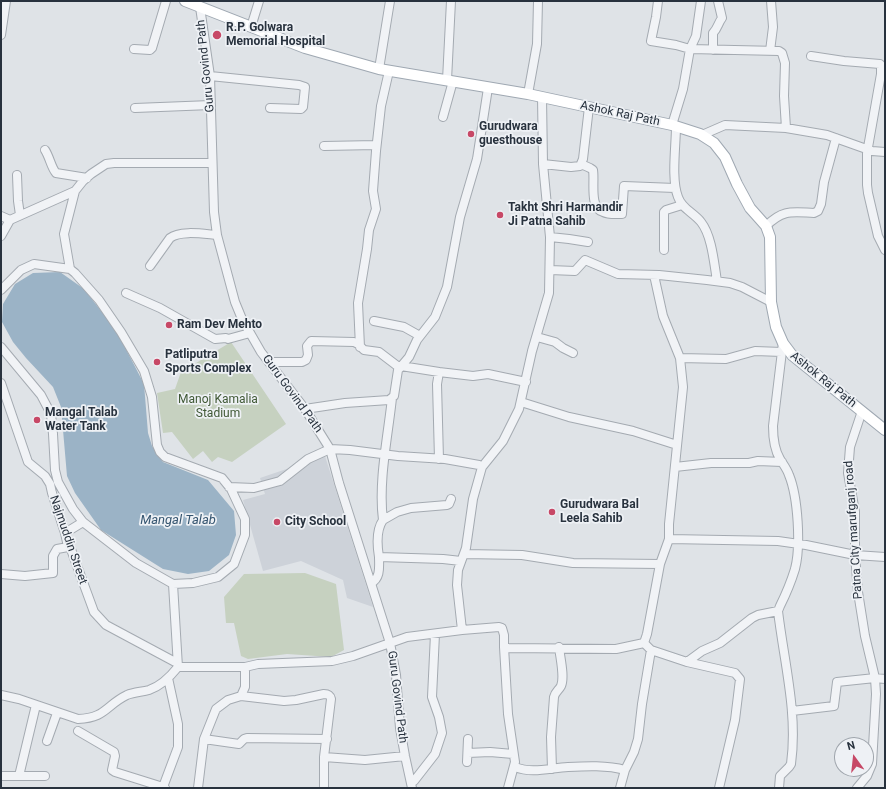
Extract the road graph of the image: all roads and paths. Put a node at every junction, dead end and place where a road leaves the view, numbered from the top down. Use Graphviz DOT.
graph roads {
  1 [pos="6,1"];
  2 [pos="166,1"];
  3 [pos="185,1"];
  4 [pos="259,1"];
  5 [pos="390,1"];
  6 [pos="451,1"];
  7 [pos="538,1"];
  8 [pos="658,1"];
  9 [pos="701,1"];
  10 [pos="718,1"];
  11 [pos="771,1"];
  12 [pos="200,7"];
  13 [pos="251,27"];
  14 [pos="1,34"];
  15 [pos="134,49"];
  16 [pos="690,50"];
  17 [pos="713,50"];
  18 [pos="770,51"];
  19 [pos="811,56"];
  20 [pos="384,70"];
  21 [pos="883,74"];
  22 [pos="210,76"];
  23 [pos="450,81"];
  24 [pos="488,88"];
  25 [pos="528,94"];
  26 [pos="542,97"];
  27 [pos="211,105"];
  28 [pos="589,107"];
  29 [pos="135,108"];
  30 [pos="270,108"];
  31 [pos="443,117"];
  32 [pos="674,126"];
  33 [pos="786,128"];
  34 [pos="702,135"];
  35 [pos="836,138"];
  36 [pos="324,146"];
  37 [pos="376,146"];
  38 [pos="45,150"];
  39 [pos="868,150"];
  40 [pos="885,152"];
  41 [pos="212,163"];
  42 [pos="543,164"];
  43 [pos="581,164"];
  44 [pos="17,176"];
  45 [pos="87,178"];
  46 [pos="675,188"];
  47 [pos="75,191"];
  48 [pos="682,205"];
  49 [pos="20,215"];
  50 [pos="1,216"];
  51 [pos="10,220"];
  52 [pos="766,226"];
  53 [pos="217,235"];
  54 [pos="1,236"];
  55 [pos="550,238"];
  56 [pos="588,242"];
  57 [pos="664,250"];
  58 [pos="885,250"];
  59 [pos="150,266"];
  60 [pos="70,269"];
  61 [pos="550,270"];
  62 [pos="654,275"];
  63 [pos="717,281"];
  64 [pos="1,290"];
  65 [pos="126,293"];
  66 [pos="771,302"];
  67 [pos="374,321"];
  68 [pos="250,333"];
  69 [pos="420,336"];
  70 [pos="537,337"];
  71 [pos="1,347"];
  72 [pos="360,347"];
  73 [pos="782,348"];
  74 [pos="573,353"];
  75 [pos="680,358"];
  76 [pos="269,362"];
  77 [pos="400,367"];
  78 [pos="439,372"];
  79 [pos="526,382"];
  80 [pos="1,383"];
  81 [pos="392,398"];
  82 [pos="522,402"];
  83 [pos="305,409"];
  84 [pos="862,411"];
  85 [pos="885,430"];
  86 [pos="677,445"];
  87 [pos="330,449"];
  88 [pos="386,455"];
  89 [pos="440,459"];
  90 [pos="782,462"];
  91 [pos="482,467"];
  92 [pos="675,467"];
  93 [pos="229,487"];
  94 [pos="451,498"];
  95 [pos="383,520"];
  96 [pos="82,522"];
  97 [pos="65,533"];
  98 [pos="669,539"];
  99 [pos="798,544"];
  100 [pos="855,555"];
  101 [pos="379,557"];
  102 [pos="462,557"];
  103 [pos="885,557"];
  104 [pos="660,564"];
  105 [pos="1,574"];
  106 [pos="371,583"];
  107 [pos="173,584"];
  108 [pos="778,611"];
  109 [pos="462,630"];
  110 [pos="435,634"];
  111 [pos="390,643"];
  112 [pos="644,643"];
  113 [pos="504,647"];
  114 [pos="559,648"];
  115 [pos="651,650"];
  116 [pos="686,662"];
  117 [pos="177,665"];
  118 [pos="245,667"];
  119 [pos="168,678"];
  120 [pos="875,678"];
  121 [pos="885,679"];
  122 [pos="1,695"];
  123 [pos="241,696"];
  124 [pos="36,705"];
  125 [pos="792,711"];
  126 [pos="57,713"];
  127 [pos="78,731"];
  128 [pos="204,739"];
  129 [pos="327,739"];
  130 [pos="468,739"];
  131 [pos="47,741"];
  132 [pos="468,753"];
  133 [pos="513,754"];
  134 [pos="405,756"];
  135 [pos="324,758"];
  136 [pos="467,762"];
  137 [pos="515,767"];
  138 [pos="552,769"];
  139 [pos="625,770"];
  140 [pos="1,776"];
  141 [pos="19,776"];
  142 [pos="45,776"];
  143 [pos="413,784"];
  144 [pos="164,787"];
  145 [pos="198,788"];
  146 [pos="324,788"];
  147 [pos="408,788"];
  148 [pos="508,788"];
  149 [pos="620,788"];
  150 [pos="719,788"];
  151 [pos="779,788"];
  152 [pos="856,788"];
  1 -- 14 [label="street"];
  2 -- 15 [label="street"];
  3 -- 12 [label="main road, Ashok Raj Path"];
  4 -- 13 [label="street"];
  5 -- 20 [label="street"];
  6 -- 23 [label="street"];
  7 -- 25 [label="street"];
  8 -- 16 [label="street"];
  9 -- 16 [label="street"];
  10 -- 17 [label="street"];
  11 -- 18 [label="street"];
  12 -- 13 [label="main road, Ashok Raj Path"];
  12 -- 22 [label="street, Guru Govind Path"];
  13 -- 20 [label="main road, Ashok Raj Path"];
  16 -- 17 [label="street"];
  16 -- 32 [label="street"];
  17 -- 18 [label="street"];
  18 -- 33 [label="street"];
  19 -- 21 [label="street"];
  20 -- 23 [label="main road, Ashok Raj Path"];
  20 -- 37 [label="street"];
  21 -- 39 [label="street"];
  22 -- 27 [label="street, Guru Govind Path"];
  22 -- 30 [label="street"];
  23 -- 24 [label="main road, Ashok Raj Path"];
  23 -- 31 [label="street"];
  24 -- 25 [label="main road, Ashok Raj Path"];
  24 -- 69 [label="street"];
  25 -- 26 [label="main road, Ashok Raj Path"];
  26 -- 28 [label="main road, Ashok Raj Path"];
  26 -- 42 [label="street"];
  27 -- 29 [label="street"];
  27 -- 41 [label="street, Guru Govind Path"];
  28 -- 32 [label="main road, Ashok Raj Path"];
  28 -- 43 [label="street"];
  32 -- 34 [label="main road, Ashok Raj Path"];
  32 -- 46 [label="street"];
  33 -- 34 [label="street"];
  33 -- 35 [label="street"];
  34 -- 52 [label="main road, Ashok Raj Path"];
  35 -- 39 [label="street"];
  35 -- 52 [label="street"];
  36 -- 37 [label="street"];
  37 -- 72 [label="street"];
  38 -- 45 [label="street"];
  39 -- 40 [label="street"];
  39 -- 58 [label="street"];
  41 -- 45 [label="street"];
  41 -- 53 [label="street, Guru Govind Path"];
  42 -- 43 [label="street"];
  42 -- 55 [label="street"];
  43 -- 46 [label="street"];
  44 -- 49 [label="street"];
  45 -- 47 [label="street"];
  46 -- 48 [label="street"];
  47 -- 49 [label="street"];
  47 -- 60 [label="street"];
  48 -- 57 [label="street"];
  48 -- 63 [label="street"];
  49 -- 51 [label="street"];
  50 -- 51 [label="street"];
  51 -- 54 [label="street"];
  52 -- 66 [label="main road, Ashok Raj Path"];
  53 -- 59 [label="street"];
  53 -- 68 [label="street, Guru Govind Path"];
  55 -- 56 [label="street"];
  55 -- 61 [label="street"];
  60 -- 64 [label="street"];
  60 -- 93 [label="street"];
  61 -- 62 [label="street"];
  61 -- 70 [label="street"];
  62 -- 63 [label="street"];
  62 -- 75 [label="street"];
  63 -- 66 [label="street"];
  65 -- 68 [label="street"];
  66 -- 73 [label="main road, Ashok Raj Path"];
  67 -- 69 [label="street"];
  68 -- 76 [label="street, Guru Govind Path"];
  69 -- 77 [label="street"];
  70 -- 74 [label="street"];
  70 -- 79 [label="street"];
  71 -- 96 [label="street"];
  72 -- 76 [label="street"];
  72 -- 77 [label="street"];
  73 -- 75 [label="street"];
  73 -- 84 [label="main road, Ashok Raj Path"];
  73 -- 90 [label="street"];
  75 -- 86 [label="street"];
  76 -- 83 [label="street, Guru Govind Path"];
  77 -- 78 [label="street"];
  77 -- 81 [label="street"];
  78 -- 79 [label="street"];
  78 -- 89 [label="street"];
  79 -- 82 [label="street"];
  80 -- 97 [label="street, Najmuddin Street"];
  81 -- 83 [label="street"];
  81 -- 88 [label="street"];
  82 -- 86 [label="street"];
  82 -- 91 [label="street"];
  83 -- 87 [label="street, Guru Govind Path"];
  84 -- 85 [label="main road, Ashok Raj Path"];
  84 -- 100 [label="street, Patna City marufganj road"];
  86 -- 92 [label="street"];
  87 -- 88 [label="street"];
  87 -- 93 [label="street"];
  87 -- 106 [label="street, Guru Govind Path"];
  88 -- 89 [label="street"];
  88 -- 95 [label="street"];
  89 -- 91 [label="street"];
  90 -- 92 [label="street"];
  90 -- 99 [label="street"];
  91 -- 102 [label="street"];
  92 -- 98 [label="street"];
  93 -- 107 [label="street"];
  94 -- 95 [label="street"];
  95 -- 101 [label="street"];
  96 -- 97 [label="street"];
  96 -- 107 [label="street"];
  97 -- 105 [label="street"];
  97 -- 117 [label="street, Najmuddin Street"];
  98 -- 99 [label="street"];
  98 -- 104 [label="street"];
  99 -- 100 [label="street"];
  99 -- 108 [label="street"];
  100 -- 103 [label="street"];
  100 -- 120 [label="street, Patna City marufganj road"];
  101 -- 102 [label="street"];
  101 -- 106 [label="street"];
  102 -- 104 [label="street"];
  102 -- 109 [label="street"];
  104 -- 112 [label="street"];
  106 -- 111 [label="street, Guru Govind Path"];
  107 -- 117 [label="street"];
  108 -- 116 [label="street"];
  108 -- 125 [label="street"];
  109 -- 110 [label="street"];
  109 -- 113 [label="street"];
  110 -- 111 [label="street"];
  110 -- 143 [label="street"];
  111 -- 118 [label="street"];
  111 -- 134 [label="street, Guru Govind Path"];
  112 -- 114 [label="street"];
  112 -- 115 [label="street"];
  113 -- 114 [label="street"];
  113 -- 133 [label="street"];
  114 -- 138 [label="street"];
  115 -- 116 [label="street"];
  115 -- 139 [label="street"];
  116 -- 150 [label="street"];
  117 -- 118 [label="street"];
  117 -- 119 [label="street"];
  118 -- 123 [label="street"];
  119 -- 126 [label="street"];
  119 -- 144 [label="street"];
  120 -- 121 [label="street"];
  120 -- 125 [label="street"];
  120 -- 152 [label="street, Patna City marufganj road"];
  122 -- 124 [label="street"];
  123 -- 128 [label="street"];
  123 -- 129 [label="street"];
  124 -- 126 [label="street"];
  124 -- 141 [label="street"];
  125 -- 151 [label="street"];
  126 -- 131 [label="street"];
  127 -- 144 [label="street"];
  128 -- 129 [label="street"];
  128 -- 145 [label="street"];
  129 -- 135 [label="street"];
  130 -- 132 [label="street"];
  132 -- 133 [label="street"];
  132 -- 136 [label="street"];
  133 -- 137 [label="street"];
  134 -- 135 [label="street"];
  134 -- 143 [label="street, Guru Govind Path"];
  135 -- 146 [label="street"];
  137 -- 138 [label="street"];
  137 -- 148 [label="street"];
  138 -- 139 [label="street"];
  139 -- 149 [label="street"];
  140 -- 141 [label="street"];
  141 -- 142 [label="street"];
  143 -- 147 [label="street, Guru Govind Path"];
}
